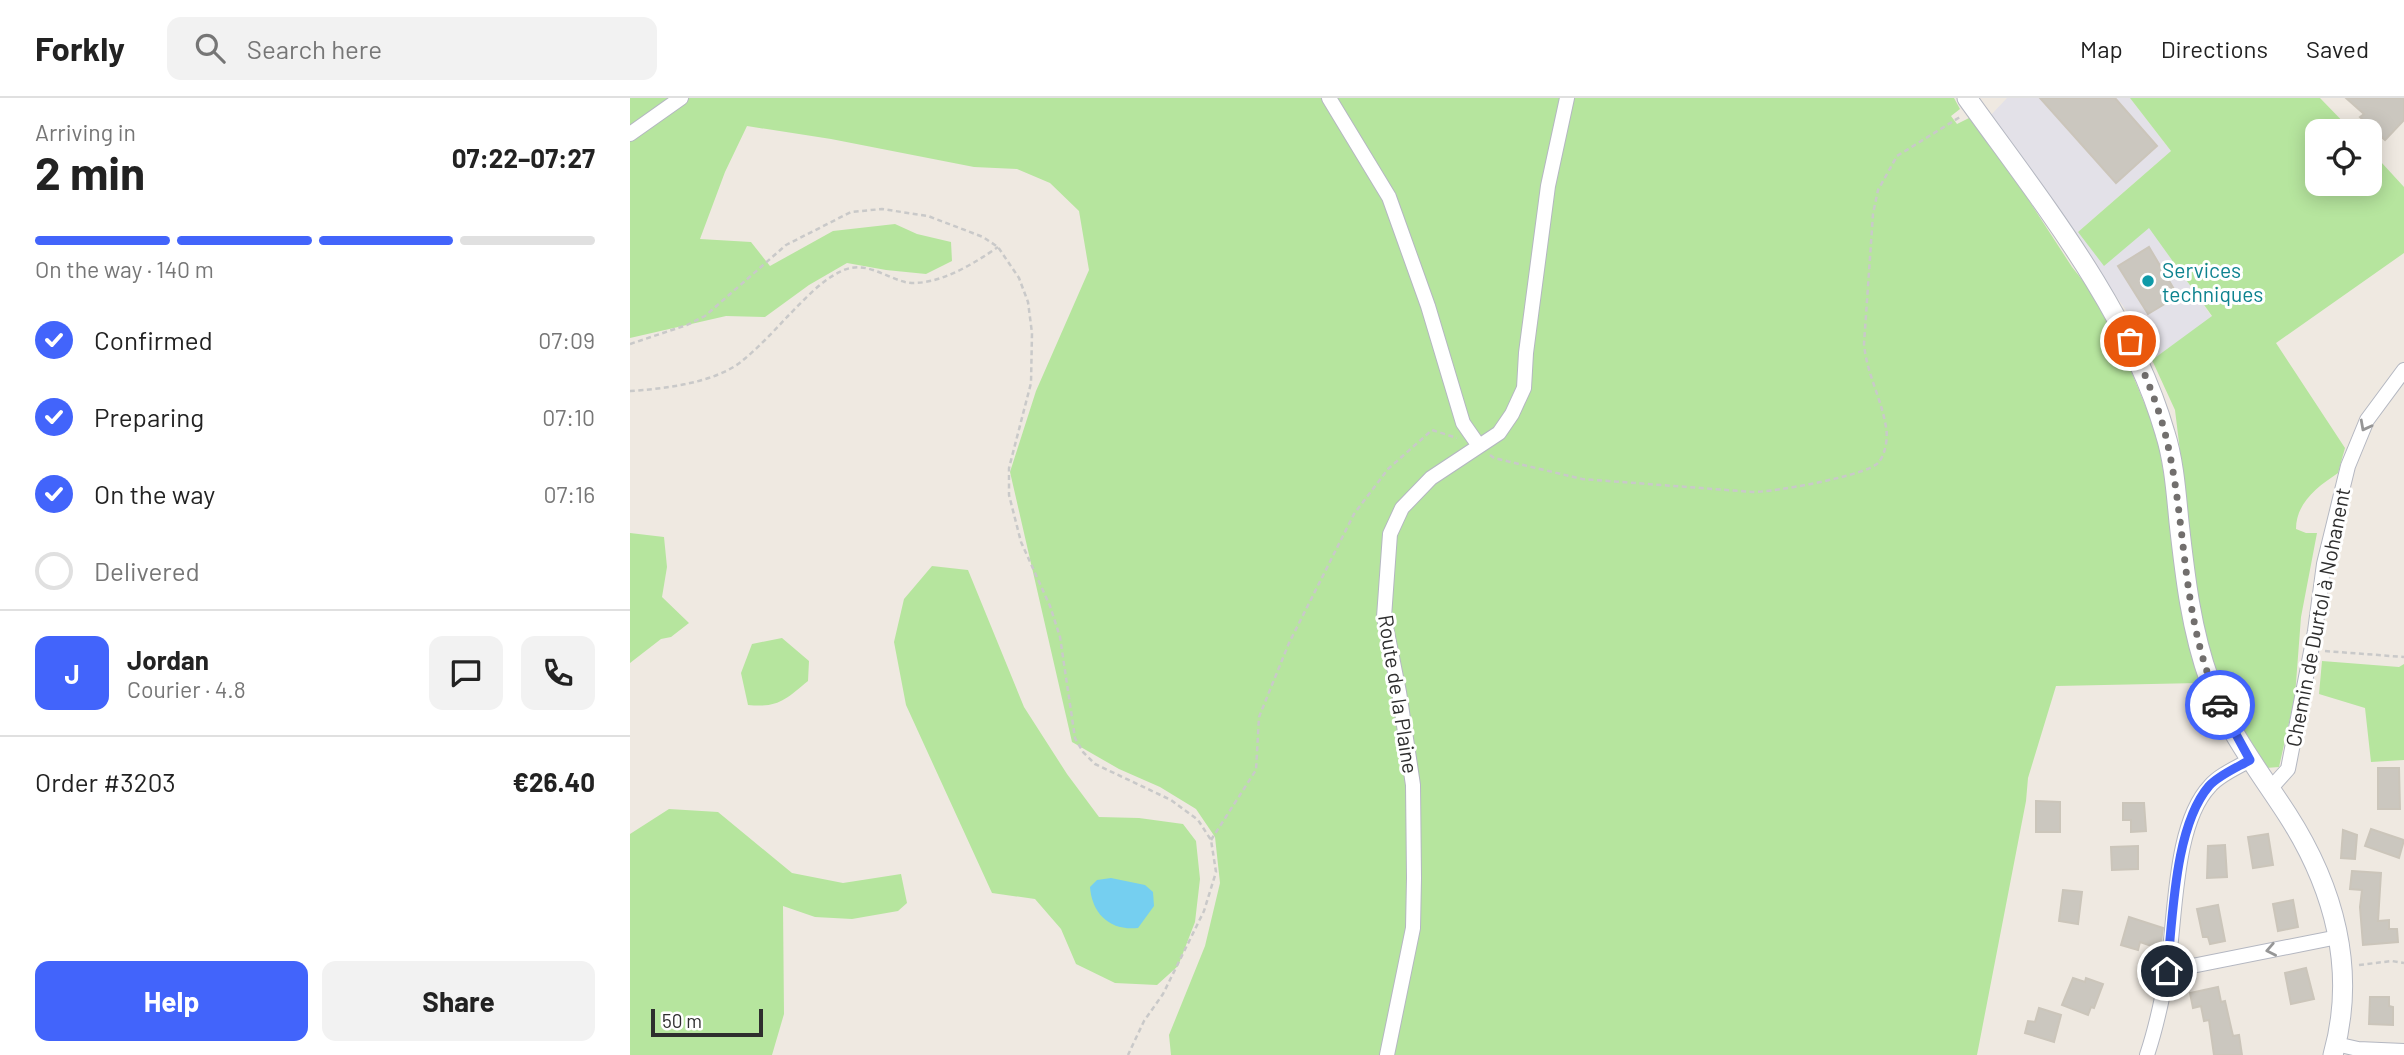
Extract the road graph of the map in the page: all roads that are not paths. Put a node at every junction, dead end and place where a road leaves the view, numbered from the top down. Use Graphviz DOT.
graph roads {
  1 [pos="681,98"];
  2 [pos="1329,98"];
  3 [pos="1567,98"];
  4 [pos="1971,103"];
  5 [pos="630,134"];
  6 [pos="2404,370"];
  7 [pos="1479,446"];
  8 [pos="2250,760"];
  9 [pos="2270,789"];
  10 [pos="2338,937"];
  11 [pos="2167,971"];
  12 [pos="2335,1049"];
  13 [pos="2404,1051"];
  14 [pos="1387,1055"];
  15 [pos="2147,1055"];
  1 -- 5 [label="street"];
  2 -- 7 [label="street"];
  3 -- 7 [label="street, Route de la Plaine"];
  4 -- 8 [label="street"];
  6 -- 9 [label="street, Chemin de Durtol à Nohanent, one-way"];
  7 -- 14 [label="street, Route de la Plaine"];
  8 -- 9 [label="street"];
  8 -- 11 [label="street"];
  9 -- 10 [label="street"];
  10 -- 11 [label="street, one-way"];
  10 -- 12 [label="street"];
  11 -- 15 [label="street"];
  12 -- 13 [label="street"];
}
